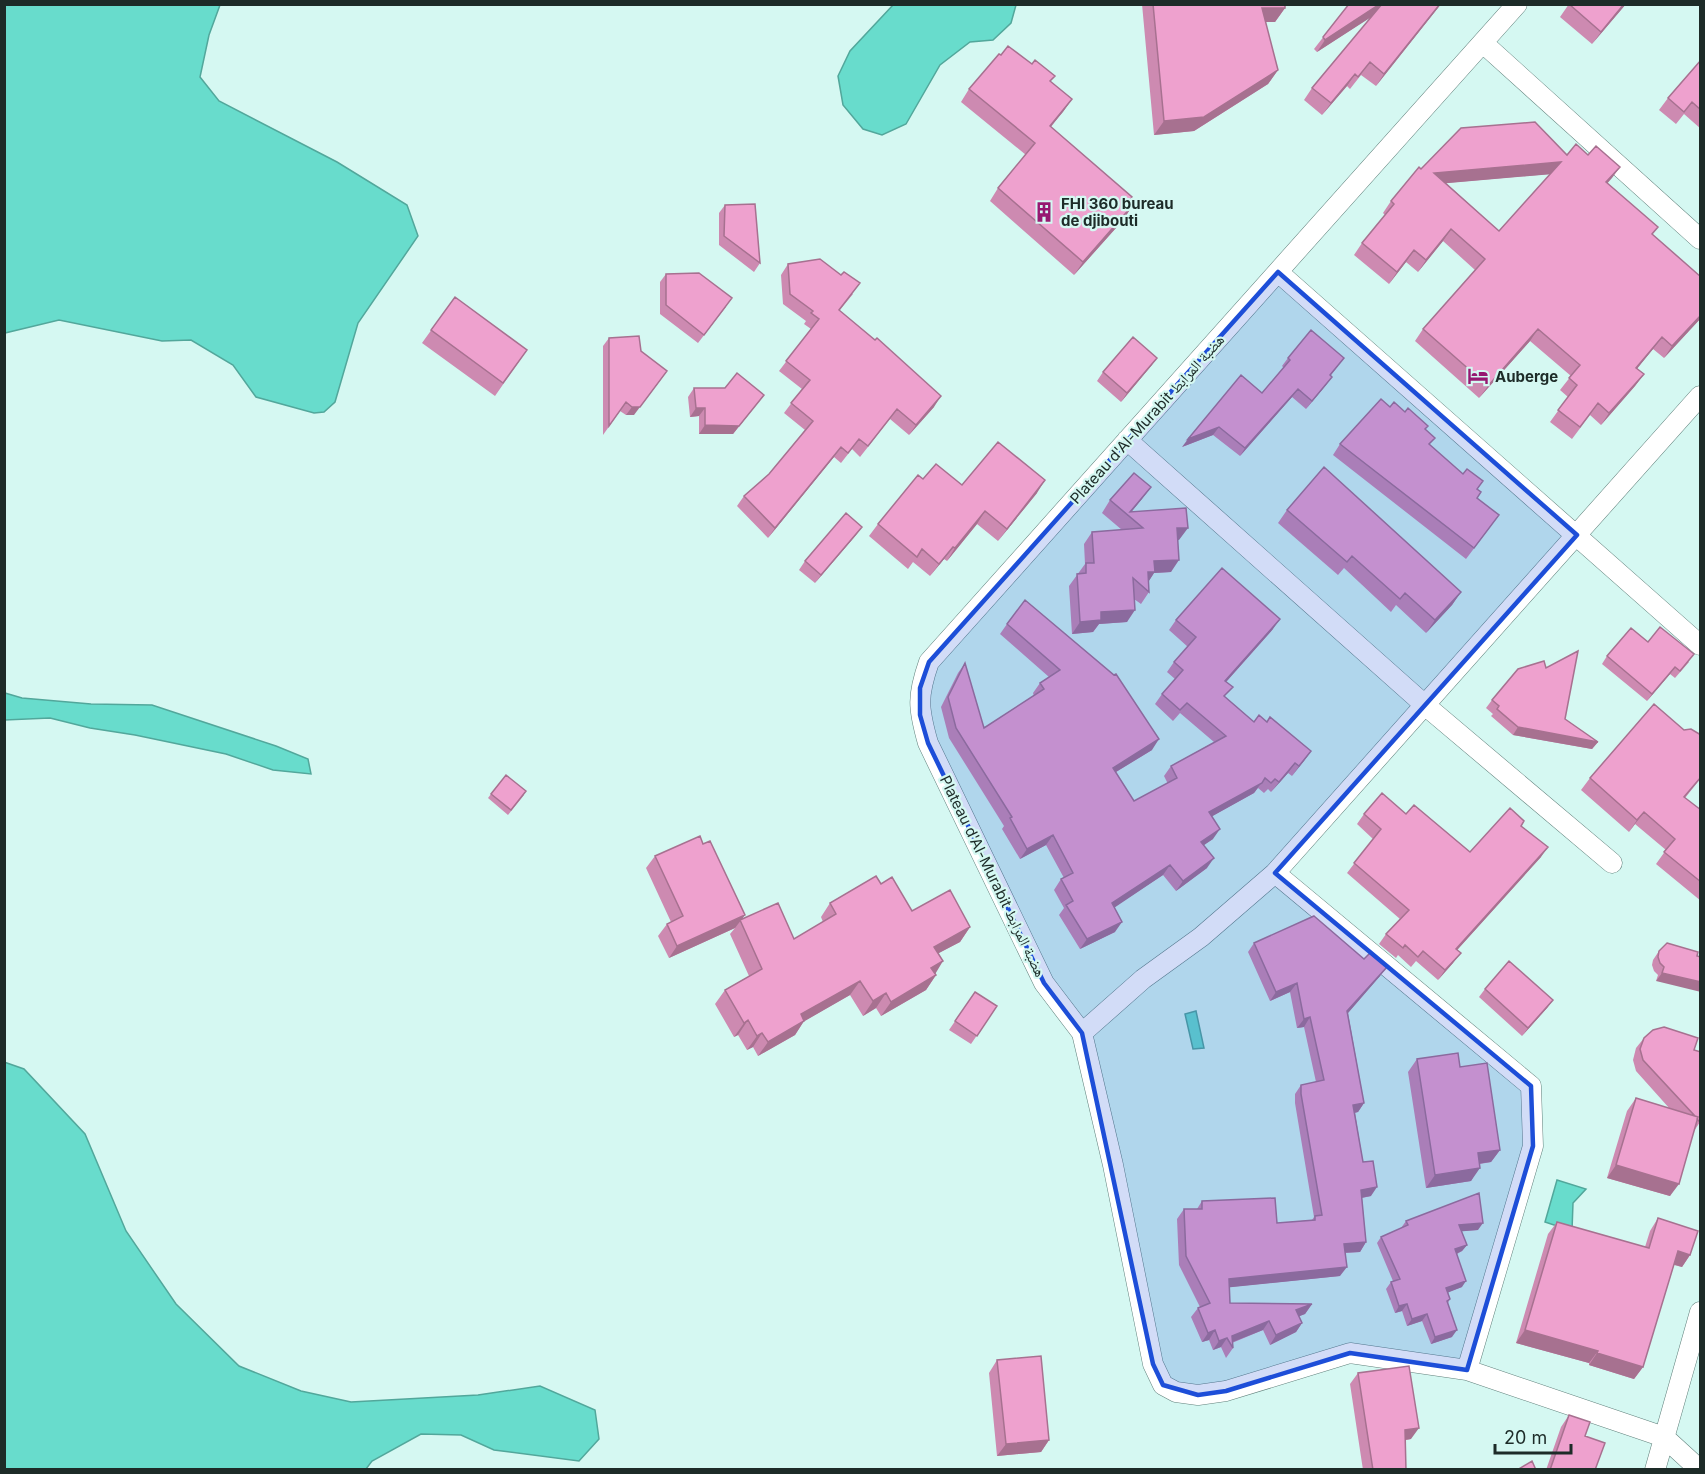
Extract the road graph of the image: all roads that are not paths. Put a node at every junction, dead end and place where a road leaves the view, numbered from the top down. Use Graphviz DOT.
graph roads {
  1 [pos="1517,4"];
  2 [pos="1483,43"];
  3 [pos="1701,240"];
  4 [pos="1278,273"];
  5 [pos="1701,396"];
  6 [pos="1127,440"];
  7 [pos="1577,535"];
  8 [pos="1701,645"];
  9 [pos="1426,706"];
  10 [pos="1612,863"];
  11 [pos="1275,873"];
  12 [pos="1082,1033"];
  13 [pos="1701,1312"];
  14 [pos="1467,1370"];
  15 [pos="1664,1437"];
  16 [pos="1655,1470"];
  17 [pos="1700,1470"];
  1 -- 2 [label="street, Plateau d'Al-Murabit هضبة المرابط"];
  2 -- 3 [label="street"];
  2 -- 4 [label="street, Plateau d'Al-Murabit هضبة المرابط"];
  4 -- 6 [label="street, Plateau d'Al-Murabit هضبة المرابط"];
  4 -- 7 [label="street"];
  5 -- 7 [label="street"];
  6 -- 9 [label="street"];
  6 -- 12 [label="street, Plateau d'Al-Murabit هضبة المرابط"];
  7 -- 8 [label="street"];
  7 -- 9 [label="street"];
  9 -- 10 [label="street"];
  9 -- 11 [label="street"];
  11 -- 12 [label="street"];
  11 -- 14 [label="street"];
  12 -- 14 [label="street, Plateau d'Al-Murabit هضبة المرابط"];
  13 -- 15 [label="street"];
  14 -- 15 [label="street, Plateau d'Al-Murabit هضبة المرابط"];
  15 -- 16 [label="street"];
  15 -- 17 [label="street, Plateau d'Al-Murabit هضبة المرابط"];
}
